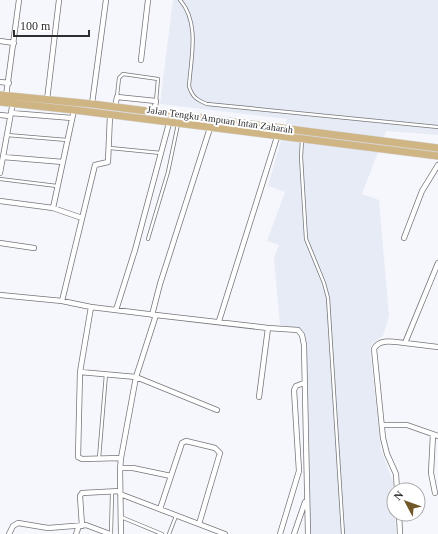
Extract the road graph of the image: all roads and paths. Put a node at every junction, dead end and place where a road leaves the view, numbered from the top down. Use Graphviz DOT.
graph roads {
  1 [pos="18,0"];
  2 [pos="59,0"];
  3 [pos="106,0"];
  4 [pos="148,0"];
  5 [pos="180,0"];
  6 [pos="0,41"];
  7 [pos="14,43"];
  8 [pos="141,60"];
  9 [pos="0,82"];
  10 [pos="9,83"];
  11 [pos="4,95"];
  12 [pos="117,97"];
  13 [pos="50,100"];
  14 [pos="0,101"];
  15 [pos="156,101"];
  16 [pos="12,104"];
  17 [pos="92,104"];
  18 [pos="115,107"];
  19 [pos="74,110"];
  20 [pos="154,113"];
  21 [pos="10,114"];
  22 [pos="0,115"];
  23 [pos="110,115"];
  24 [pos="72,118"];
  25 [pos="169,123"];
  26 [pos="178,124"];
  27 [pos="438,127"];
  28 [pos="210,128"];
  29 [pos="280,128"];
  30 [pos="7,135"];
  31 [pos="277,137"];
  32 [pos="67,140"];
  33 [pos="302,140"];
  34 [pos="110,148"];
  35 [pos="438,148"];
  36 [pos="161,153"];
  37 [pos="438,156"];
  38 [pos="3,157"];
  39 [pos="63,162"];
  40 [pos="438,166"];
  41 [pos="0,173"];
  42 [pos="0,179"];
  43 [pos="58,186"];
  44 [pos="0,201"];
  45 [pos="53,208"];
  46 [pos="82,218"];
  47 [pos="404,238"];
  48 [pos="148,239"];
  49 [pos="0,243"];
  50 [pos="34,248"];
  51 [pos="438,263"];
  52 [pos="0,295"];
  53 [pos="62,301"];
  54 [pos="91,307"];
  55 [pos="116,310"];
  56 [pos="154,315"];
  57 [pos="219,321"];
  58 [pos="268,328"];
  59 [pos="404,343"];
  60 [pos="438,347"];
  61 [pos="80,372"];
  62 [pos="106,373"];
  63 [pos="136,377"];
  64 [pos="304,383"];
  65 [pos="259,397"];
  66 [pos="217,410"];
  67 [pos="382,425"];
  68 [pos="436,435"];
  69 [pos="122,458"];
  70 [pos="99,459"];
  71 [pos="120,468"];
  72 [pos="170,476"];
  73 [pos="396,482"];
  74 [pos="112,492"];
  75 [pos="120,492"];
  76 [pos="434,492"];
  77 [pos="307,498"];
  78 [pos="160,509"];
  79 [pos="176,515"];
  80 [pos="121,516"];
  81 [pos="399,522"];
  82 [pos="199,524"];
  83 [pos="80,526"];
  84 [pos="9,534"];
  85 [pos="76,534"];
  86 [pos="111,534"];
  87 [pos="121,534"];
  88 [pos="162,534"];
  89 [pos="169,534"];
  90 [pos="225,534"];
  91 [pos="280,534"];
  92 [pos="294,534"];
  93 [pos="308,534"];
  94 [pos="343,534"];
  95 [pos="400,534"];
  1 -- 7 [label="street"];
  2 -- 13 [label="street"];
  3 -- 17 [label="street"];
  4 -- 8 [label="street"];
  5 -- 27 [label="lane"];
  6 -- 7 [label="street"];
  7 -- 10 [label="street"];
  9 -- 10 [label="street"];
  10 -- 11 [label="street"];
  11 -- 13 [label="main road, Jalan Tengku Ampuan Intan Zaharah"];
  11 -- 14 [label="street"];
  12 -- 15 [label="street"];
  12 -- 15 [label="lane"];
  12 -- 18 [label="street"];
  13 -- 16 [label="street"];
  13 -- 17 [label="main road, Jalan Tengku Ampuan Intan Zaharah"];
  14 -- 16 [label="main road, Jalan Tengku Ampuan Intan Zaharah"];
  15 -- 20 [label="street"];
  16 -- 19 [label="main road, Jalan Tengku Ampuan Intan Zaharah"];
  16 -- 21 [label="street"];
  17 -- 18 [label="main road, Jalan Tengku Ampuan Intan Zaharah"];
  18 -- 20 [label="main road, Jalan Tengku Ampuan Intan Zaharah"];
  19 -- 23 [label="main road, Jalan Tengku Ampuan Intan Zaharah"];
  19 -- 24 [label="street"];
  20 -- 29 [label="main road, Jalan Tengku Ampuan Intan Zaharah"];
  21 -- 22 [label="street"];
  21 -- 24 [label="street"];
  21 -- 30 [label="street"];
  23 -- 25 [label="main road, Jalan Tengku Ampuan Intan Zaharah"];
  23 -- 34 [label="street"];
  24 -- 32 [label="street"];
  25 -- 26 [label="main road, Jalan Tengku Ampuan Intan Zaharah"];
  25 -- 36 [label="street"];
  26 -- 28 [label="main road, Jalan Tengku Ampuan Intan Zaharah"];
  26 -- 48 [label="lane"];
  28 -- 31 [label="main road, Jalan Tengku Ampuan Intan Zaharah"];
  28 -- 56 [label="street"];
  29 -- 31 [label="main road"];
  29 -- 35 [label="main road, Jalan Tengku Ampuan Intan Zaharah"];
  30 -- 32 [label="lane"];
  30 -- 38 [label="street"];
  31 -- 33 [label="main road, Jalan Tengku Ampuan Intan Zaharah"];
  31 -- 57 [label="street"];
  32 -- 39 [label="street"];
  33 -- 37 [label="main road, Jalan Tengku Ampuan Intan Zaharah"];
  33 -- 94 [label="lane"];
  34 -- 36 [label="lane"];
  34 -- 46 [label="street"];
  36 -- 55 [label="street"];
  38 -- 39 [label="street"];
  38 -- 41 [label="street"];
  39 -- 43 [label="street"];
  40 -- 47 [label="street"];
  42 -- 43 [label="lane"];
  43 -- 45 [label="street"];
  44 -- 45 [label="street"];
  45 -- 46 [label="street"];
  46 -- 53 [label="street"];
  49 -- 50 [label="street"];
  51 -- 59 [label="street"];
  52 -- 53 [label="street"];
  53 -- 54 [label="street"];
  54 -- 55 [label="street"];
  54 -- 61 [label="street"];
  55 -- 56 [label="street"];
  56 -- 57 [label="street"];
  56 -- 63 [label="street"];
  57 -- 58 [label="street"];
  58 -- 64 [label="street"];
  58 -- 65 [label="street"];
  59 -- 60 [label="street"];
  59 -- 67 [label="street"];
  61 -- 62 [label="street"];
  61 -- 70 [label="street"];
  62 -- 63 [label="street"];
  62 -- 70 [label="lane"];
  63 -- 66 [label="street"];
  63 -- 69 [label="street"];
  64 -- 77 [label="street"];
  64 -- 91 [label="street"];
  67 -- 68 [label="street"];
  67 -- 73 [label="street"];
  68 -- 76 [label="street"];
  69 -- 70 [label="street"];
  69 -- 71 [label="street"];
  71 -- 72 [label="street"];
  71 -- 75 [label="street"];
  72 -- 78 [label="street"];
  72 -- 82 [label="street"];
  74 -- 75 [label="street"];
  74 -- 83 [label="street"];
  74 -- 86 [label="lane"];
  75 -- 78 [label="street"];
  75 -- 80 [label="street"];
  77 -- 92 [label="street"];
  77 -- 93 [label="street"];
  78 -- 79 [label="street"];
  79 -- 82 [label="street"];
  79 -- 89 [label="lane"];
  80 -- 87 [label="street"];
  80 -- 88 [label="lane"];
  81 -- 95 [label="street"];
  82 -- 90 [label="street"];
  83 -- 84 [label="street"];
  83 -- 85 [label="street"];
  83 -- 86 [label="street"];
}
